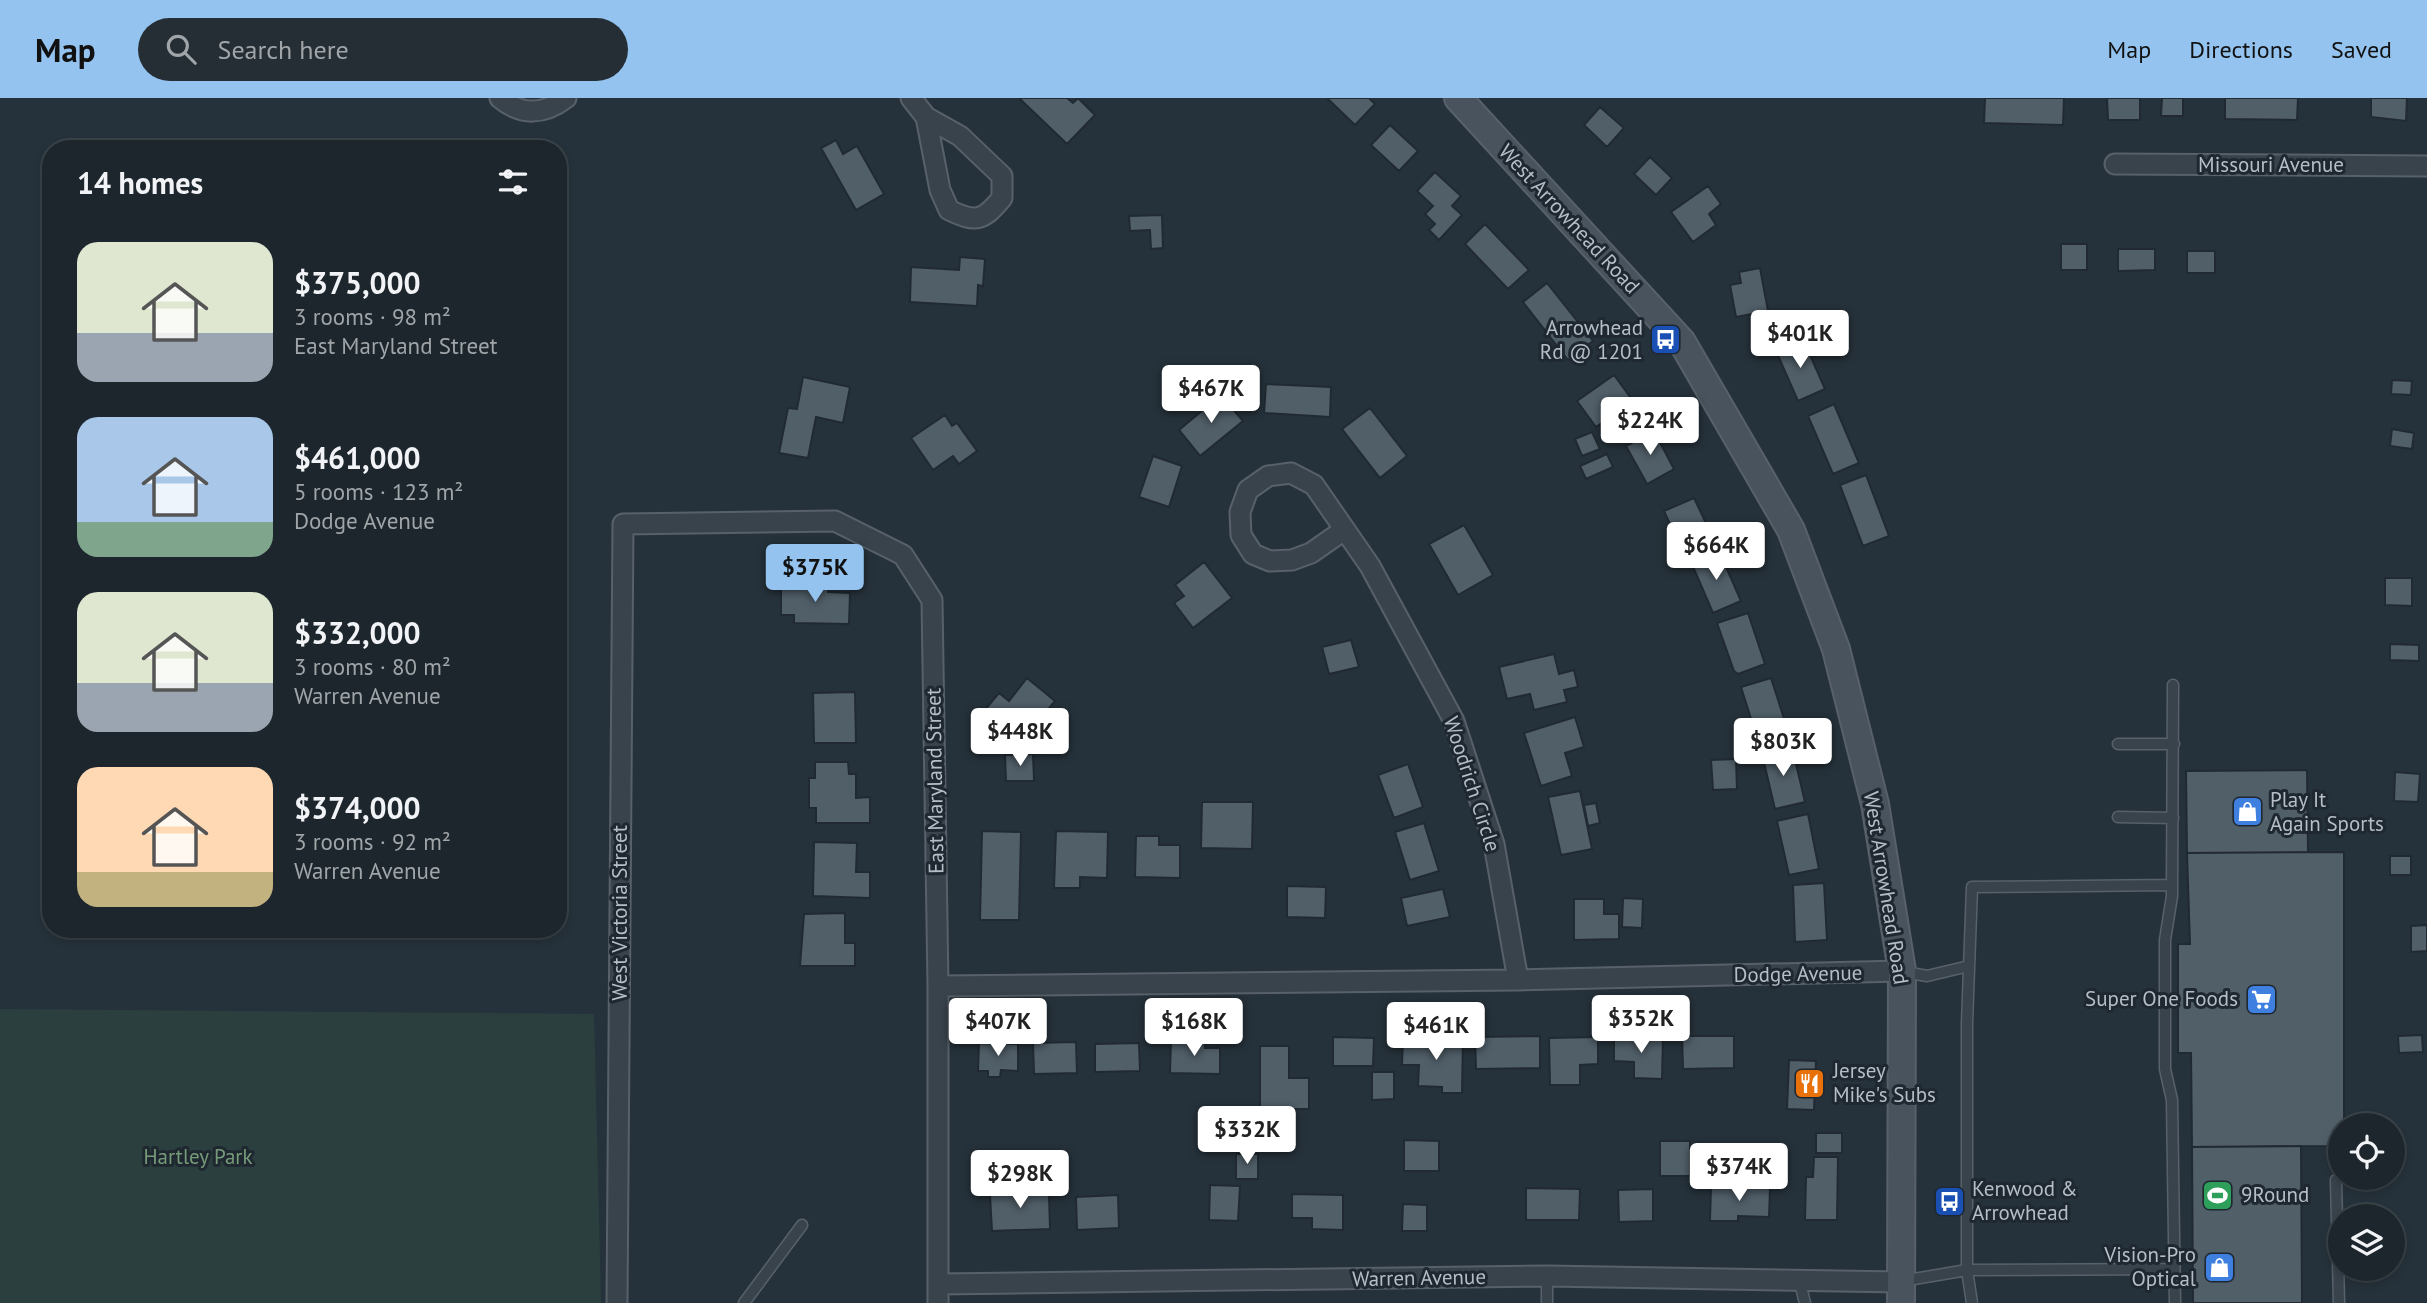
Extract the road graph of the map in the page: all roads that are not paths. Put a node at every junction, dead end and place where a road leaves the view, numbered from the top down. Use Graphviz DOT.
graph roads {
  1 [pos="500,98"];
  2 [pos="566,98"];
  3 [pos="911,98"];
  4 [pos="1458,98"];
  5 [pos="926,117"];
  6 [pos="2115,164"];
  7 [pos="2427,166"];
  8 [pos="623,524"];
  9 [pos="1344,530"];
  10 [pos="2173,685"];
  11 [pos="2118,744"];
  12 [pos="2174,744"];
  13 [pos="2118,817"];
  14 [pos="2173,818"];
  15 [pos="2172,885"];
  16 [pos="1969,966"];
  17 [pos="1902,971"];
  18 [pos="1518,980"];
  19 [pos="938,986"];
  20 [pos="2336,1190"];
  21 [pos="802,1225"];
  22 [pos="2174,1269"];
  23 [pos="1967,1270"];
  24 [pos="1547,1276"];
  25 [pos="1799,1279"];
  26 [pos="1900,1292"];
  27 [pos="938,1293"];
  28 [pos="617,1303"];
  29 [pos="744,1303"];
  30 [pos="1547,1303"];
  31 [pos="1805,1303"];
  32 [pos="1972,1303"];
  33 [pos="2175,1303"];
  34 [pos="2339,1303"];
  1 -- 2 [label="street"];
  3 -- 5 [label="street"];
  4 -- 17 [label="street, West Arrowhead Road"];
  5 -- 5 [label="street"];
  6 -- 7 [label="street, Missouri Avenue"];
  8 -- 19 [label="street, East Maryland Street"];
  8 -- 28 [label="street, West Victoria Street"];
  9 -- 9 [label="street, Woodrich Circle"];
  9 -- 18 [label="street, Woodrich Circle"];
  10 -- 12 [label="lane"];
  11 -- 12 [label="lane"];
  12 -- 14 [label="lane"];
  13 -- 14 [label="lane"];
  14 -- 15 [label="lane"];
  15 -- 16 [label="lane"];
  15 -- 22 [label="lane"];
  16 -- 17 [label="lane"];
  16 -- 23 [label="lane"];
  17 -- 18 [label="street, Dodge Avenue"];
  17 -- 26 [label="street, West Arrowhead Road"];
  18 -- 19 [label="street, Dodge Avenue"];
  19 -- 27 [label="street, East Maryland Street"];
  20 -- 34 [label="lane"];
  21 -- 29 [label="lane"];
  22 -- 23 [label="lane"];
  22 -- 33 [label="lane"];
  23 -- 26 [label="lane"];
  23 -- 32 [label="lane"];
  24 -- 25 [label="street, Warren Avenue"];
  24 -- 27 [label="street, Warren Avenue"];
  24 -- 30 [label="lane"];
  25 -- 26 [label="street, Warren Avenue"];
  25 -- 31 [label="lane"];
}
